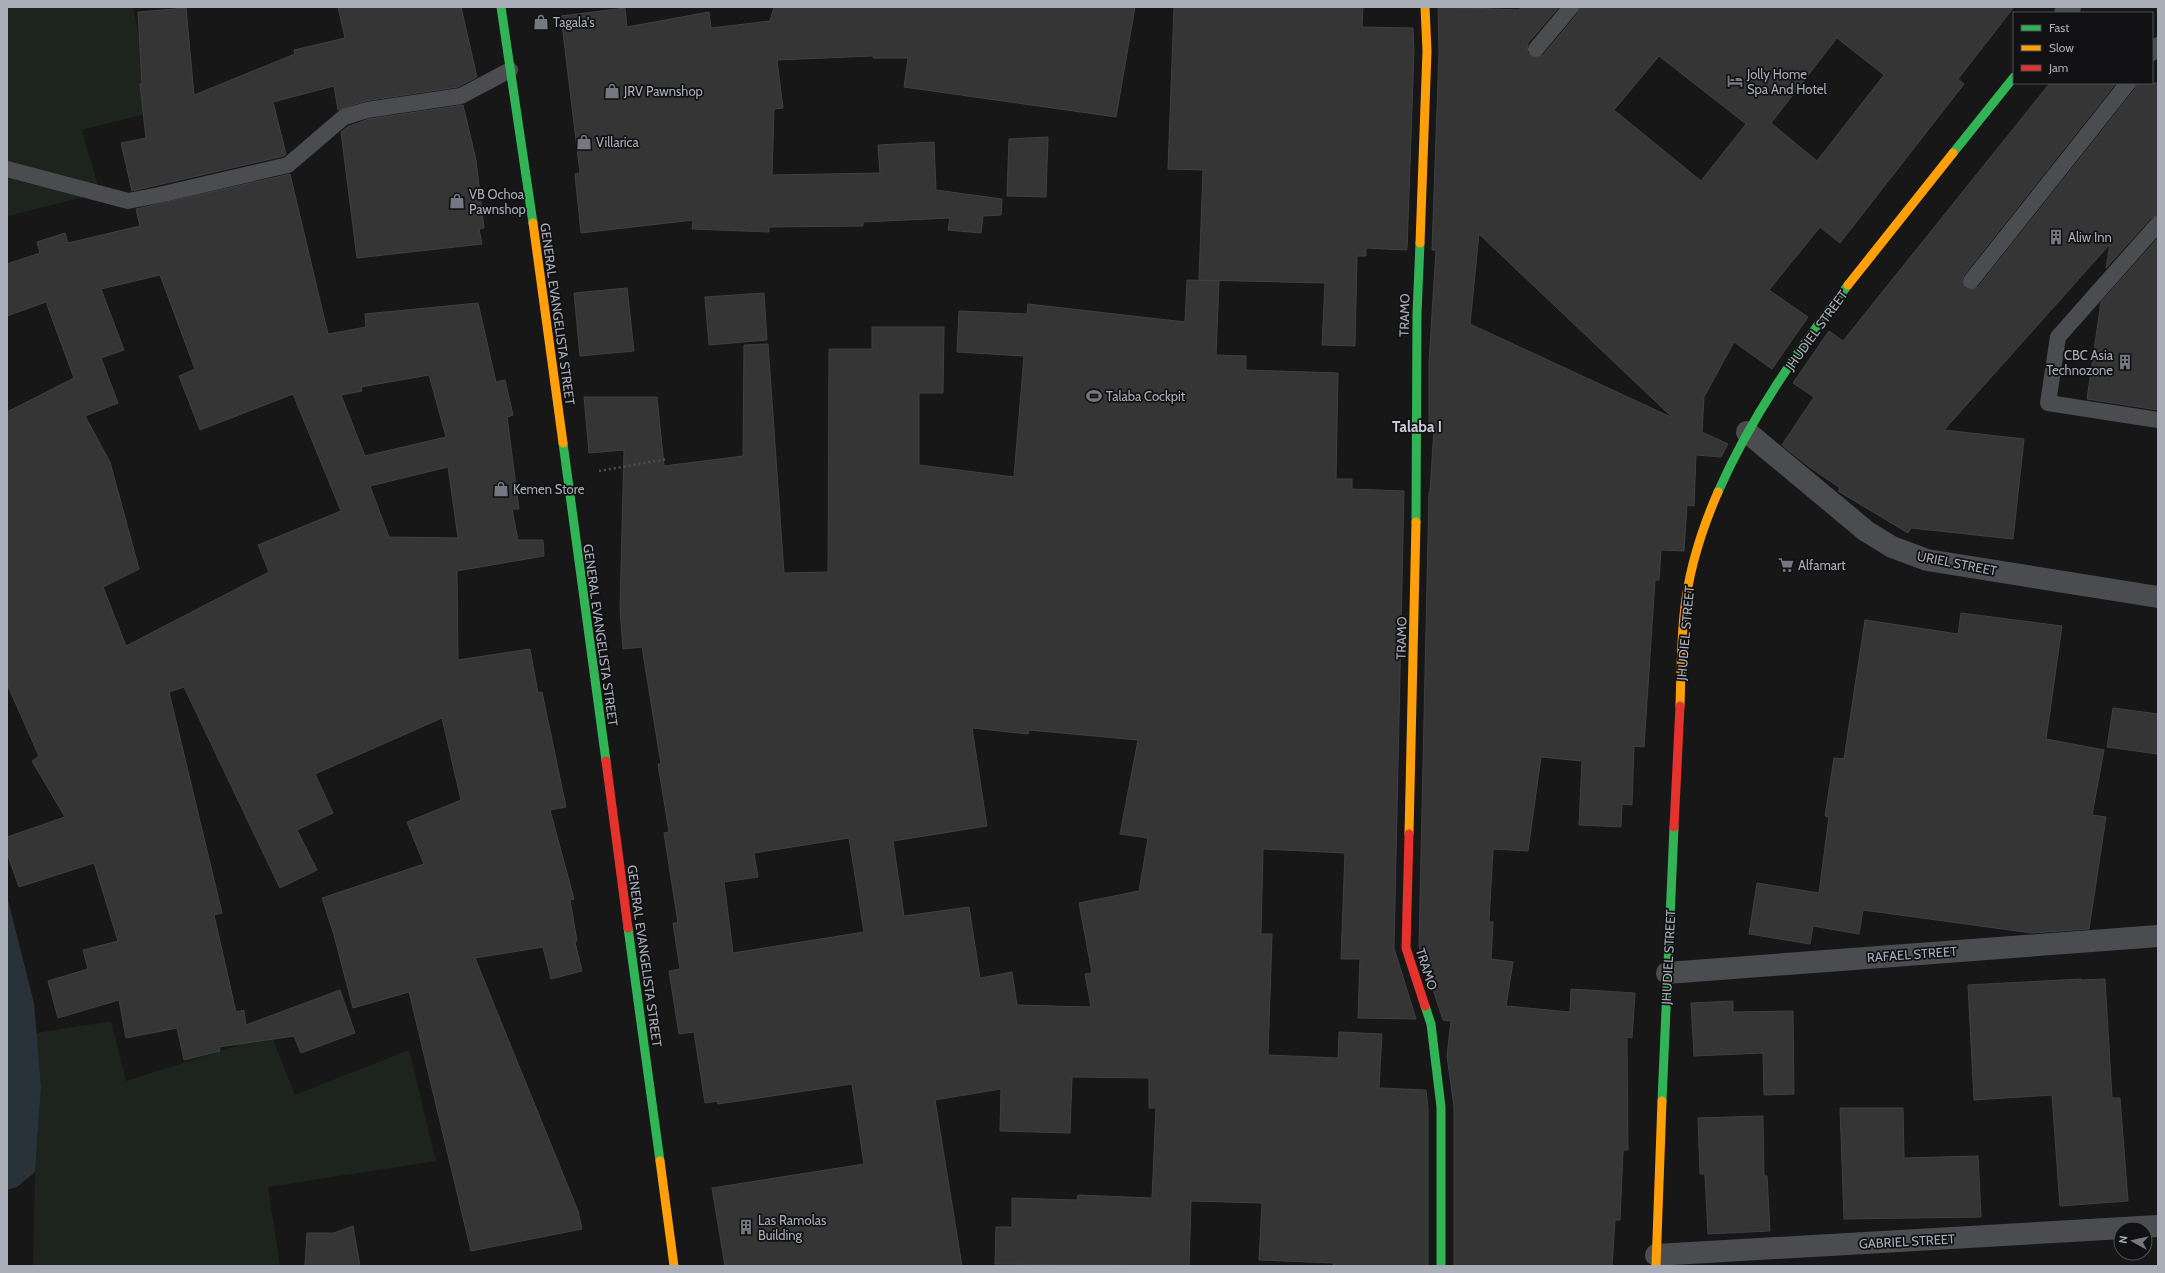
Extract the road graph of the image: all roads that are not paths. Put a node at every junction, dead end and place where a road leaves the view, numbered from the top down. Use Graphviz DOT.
graph roads {
  1 [pos="501,7"];
  2 [pos="1425,7"];
  3 [pos="1571,7"];
  4 [pos="1536,49"];
  5 [pos="510,70"];
  6 [pos="2013,78"];
  7 [pos="2127,84"];
  8 [pos="7,169"];
  9 [pos="2158,224"];
  10 [pos="1971,282"];
  11 [pos="2158,420"];
  12 [pos="1747,432"];
  13 [pos="2158,597"];
  14 [pos="2158,936"];
  15 [pos="1667,973"];
  16 [pos="2158,1226"];
  17 [pos="1656,1261"];
  18 [pos="674,1266"];
  19 [pos="1441,1266"];
  1 -- 5 [label="street, GENERAL EVANGELISTA STREET"];
  2 -- 19 [label="street, TRAMO"];
  3 -- 4 [label="lane"];
  5 -- 8 [label="lane"];
  5 -- 18 [label="street, GENERAL EVANGELISTA STREET"];
  6 -- 12 [label="street, JHUDIEL STREET"];
  7 -- 10 [label="lane"];
  9 -- 11 [label="lane"];
  12 -- 13 [label="street, URIEL STREET"];
  12 -- 15 [label="street, JHUDIEL STREET"];
  14 -- 15 [label="street, RAFAEL STREET"];
  15 -- 17 [label="street, JHUDIEL STREET"];
  16 -- 17 [label="street, GABRIEL STREET"];
}
